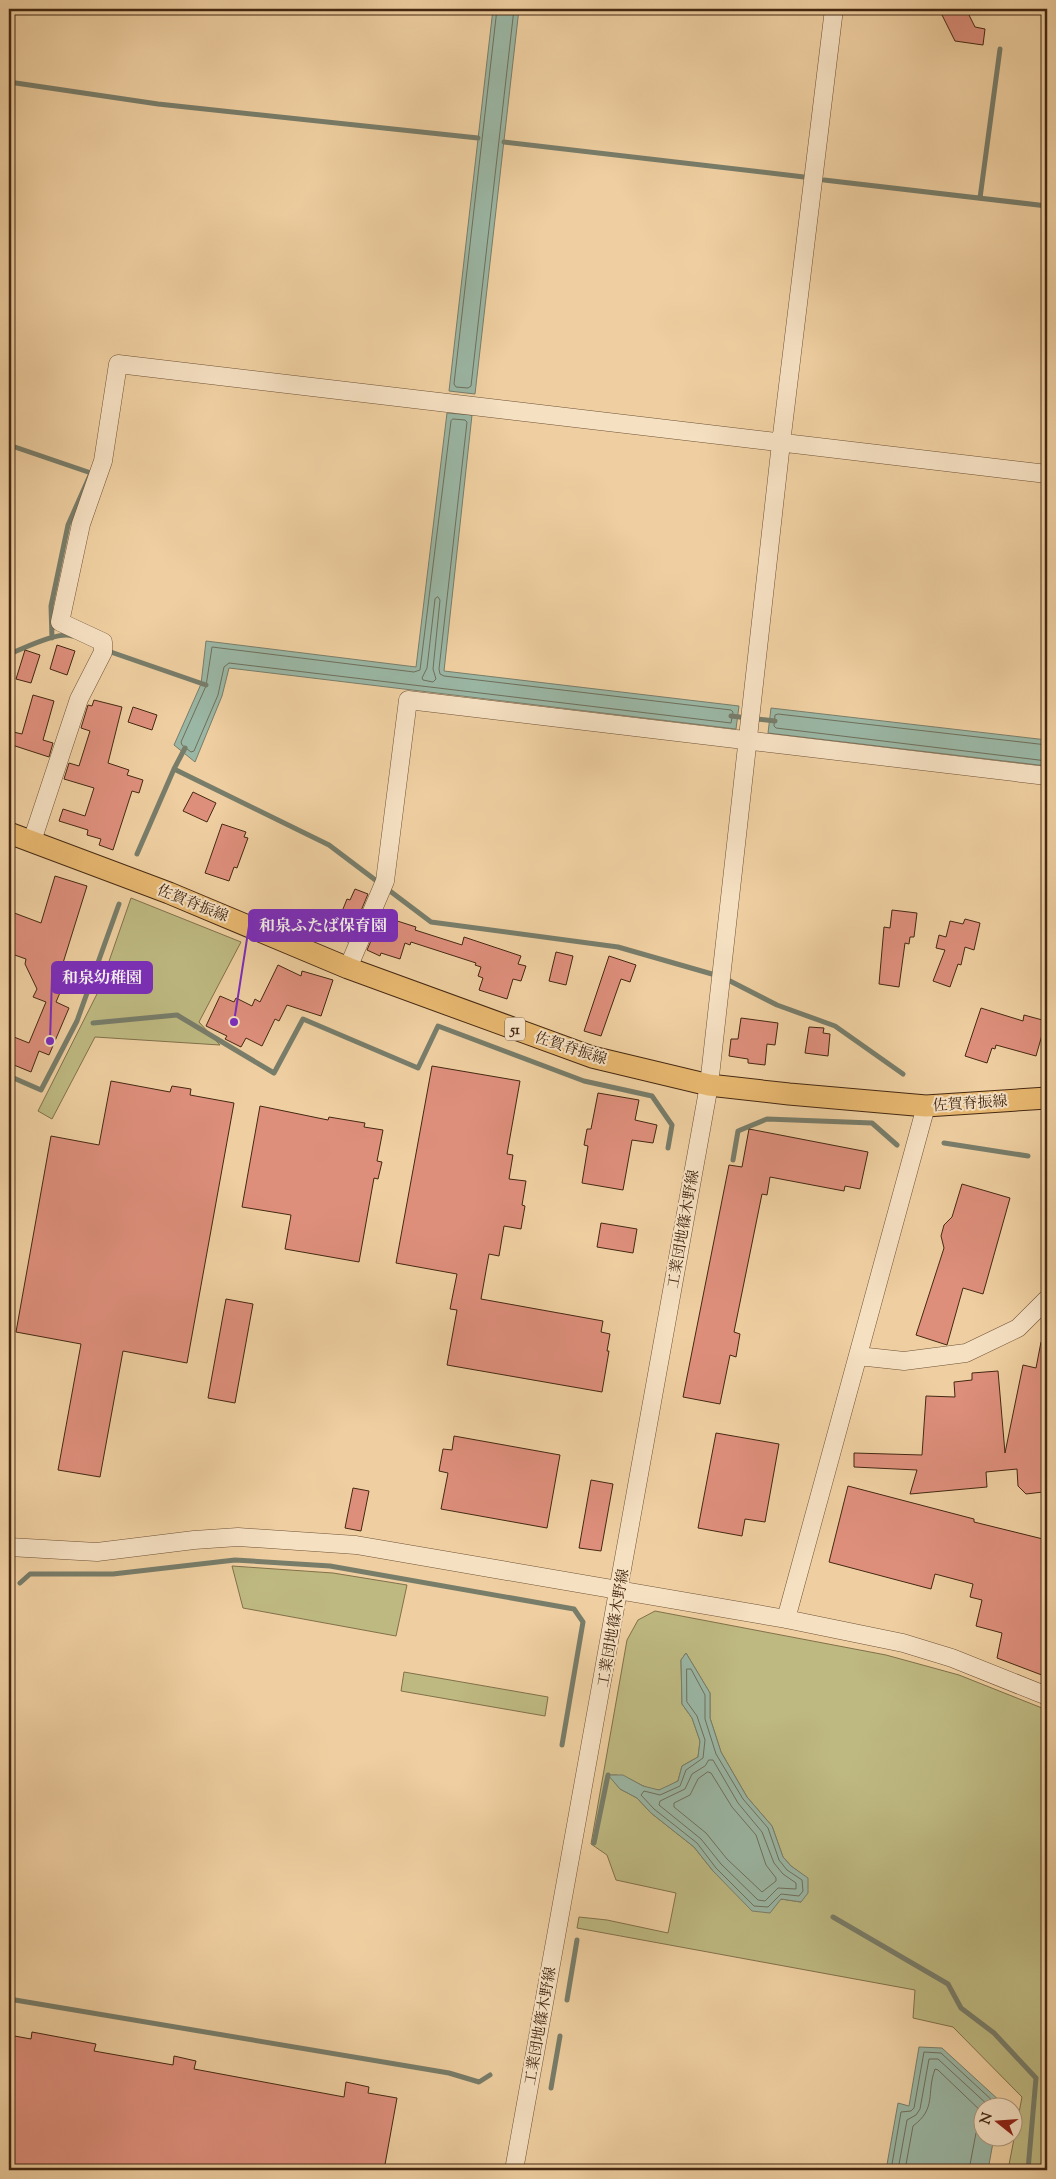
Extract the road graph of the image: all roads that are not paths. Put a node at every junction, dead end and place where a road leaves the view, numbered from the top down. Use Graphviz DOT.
graph roads {
  1 [pos="834,9"];
  2 [pos="781,443"];
  3 [pos="1047,474"];
  4 [pos="750,726"];
  5 [pos="1047,776"];
  6 [pos="9,833"];
  7 [pos="32,841"];
  8 [pos="348,968"];
  9 [pos="709,1085"];
  10 [pos="1047,1098"];
  11 [pos="926,1106"];
  12 [pos="1047,1299"];
  13 [pos="858,1356"];
  14 [pos="9,1547"];
  15 [pos="620,1590"];
  16 [pos="786,1620"];
  17 [pos="1047,1696"];
  18 [pos="514,2170"];
  1 -- 2 [label="street, 工業団地篠木野線"];
  2 -- 3 [label="street"];
  2 -- 4 [label="street, 工業団地篠木野線"];
  2 -- 7 [label="street"];
  4 -- 5 [label="street"];
  4 -- 8 [label="street"];
  4 -- 9 [label="street, 工業団地篠木野線"];
  6 -- 7 [label="main road, 佐賀脊振線 / 51"];
  7 -- 8 [label="main road, 佐賀脊振線 / 51"];
  8 -- 9 [label="main road, 佐賀脊振線 / 51"];
  9 -- 11 [label="main road, 佐賀脊振線 / 51"];
  9 -- 15 [label="street, 工業団地篠木野線"];
  10 -- 11 [label="main road, 佐賀脊振線 / 51"];
  11 -- 13 [label="street"];
  12 -- 13 [label="street"];
  13 -- 16 [label="street"];
  14 -- 15 [label="street"];
  15 -- 16 [label="street"];
  15 -- 18 [label="street, 工業団地篠木野線"];
  16 -- 17 [label="street"];
}
